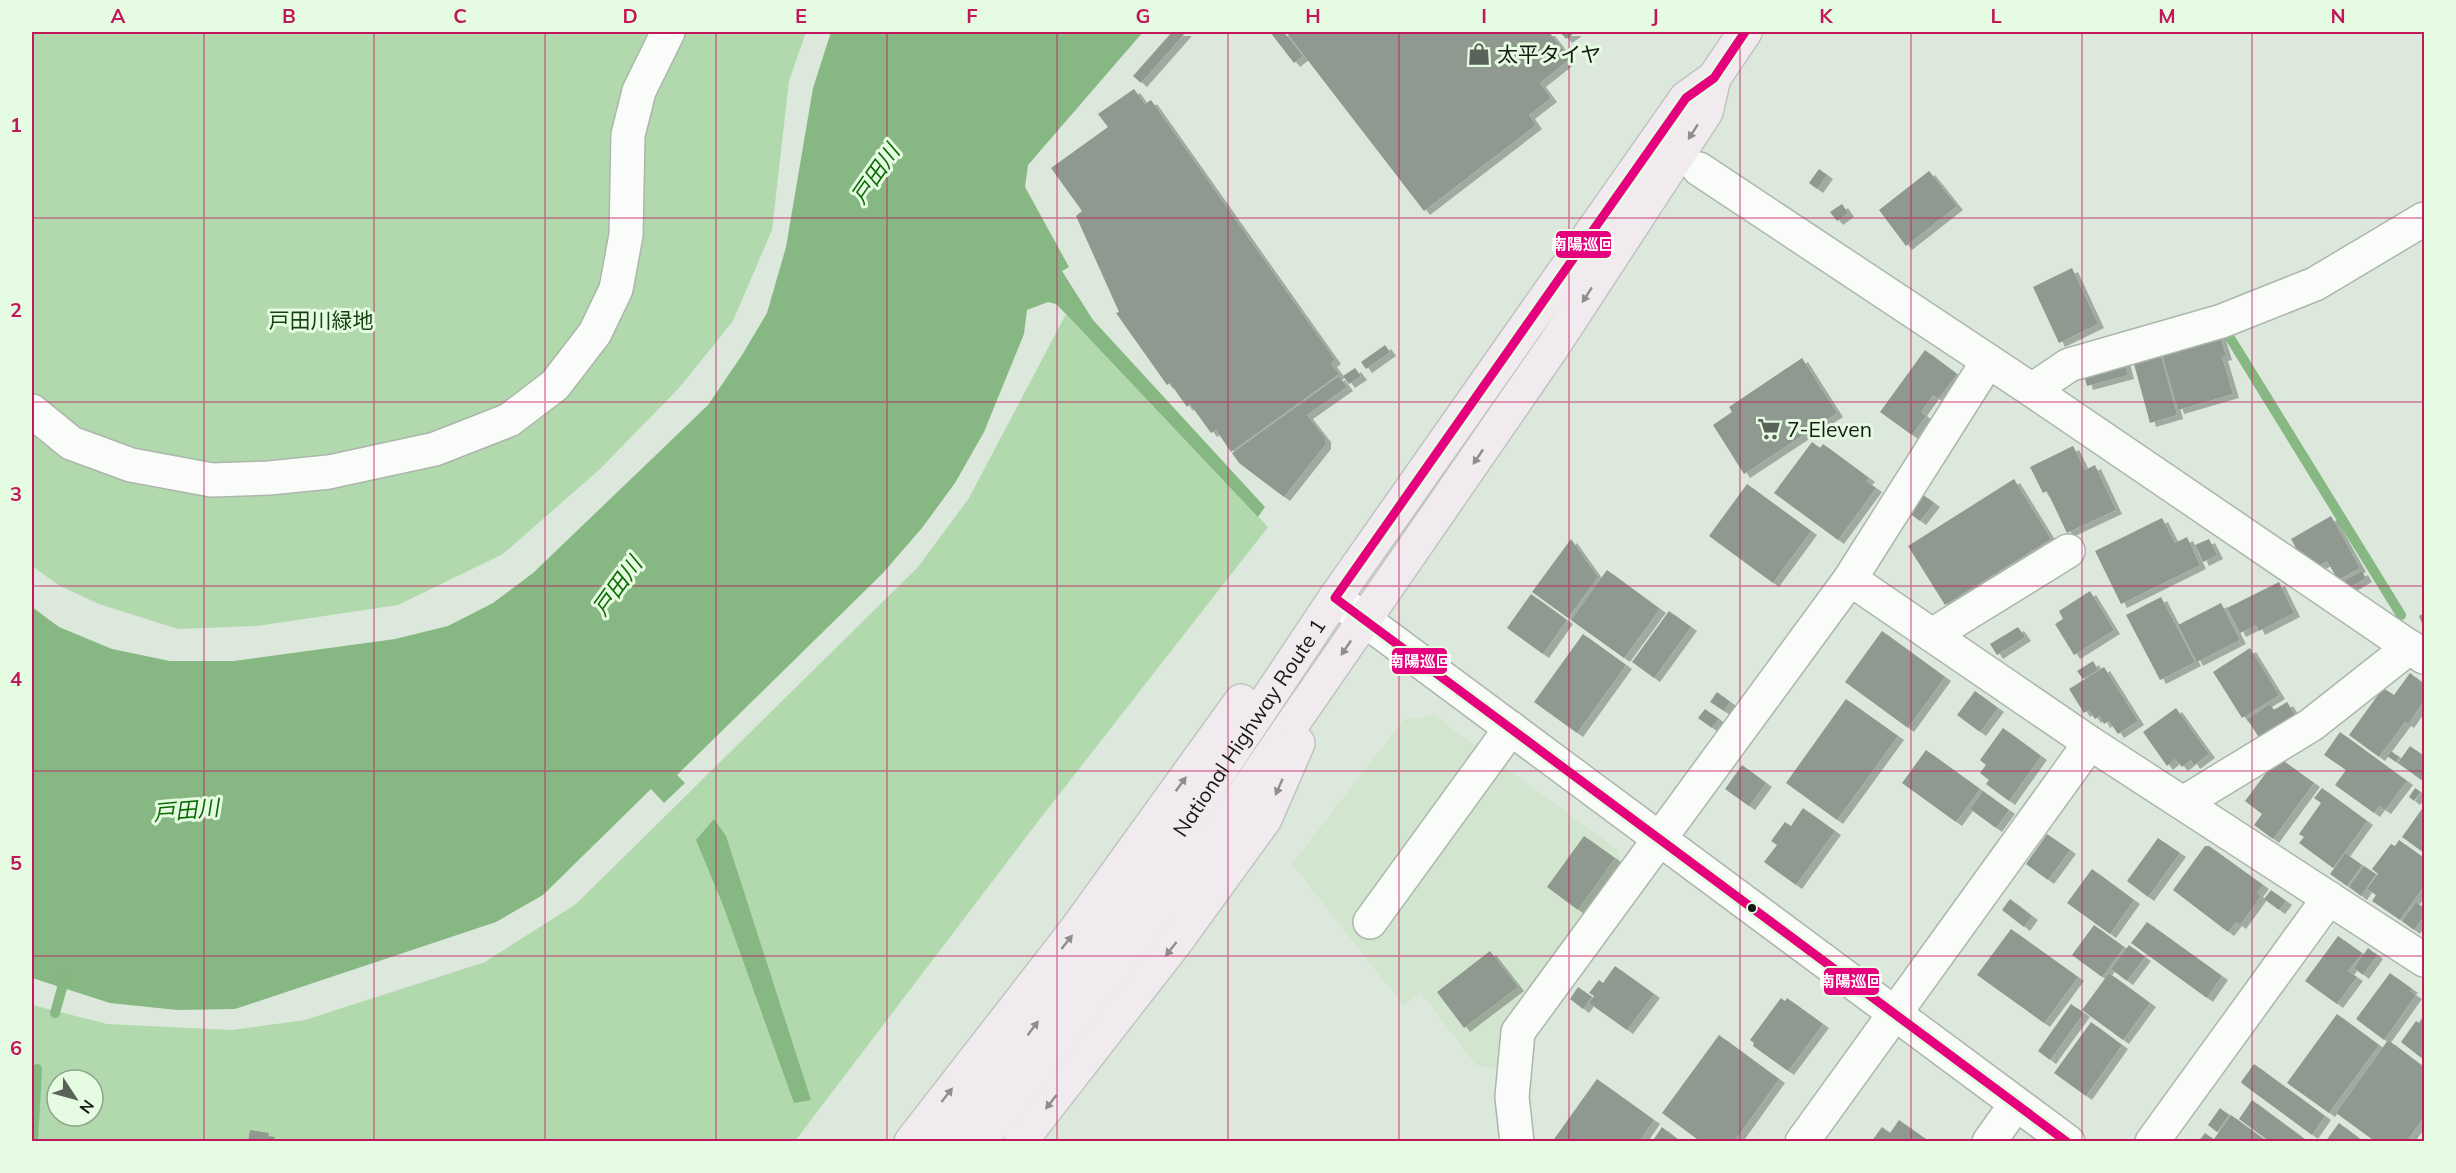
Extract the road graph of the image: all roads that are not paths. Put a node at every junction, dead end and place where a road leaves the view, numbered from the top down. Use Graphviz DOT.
graph roads {
  1 [pos="668,32"];
  2 [pos="1745,32"];
  3 [pos="1714,78"];
  4 [pos="1699,169"];
  5 [pos="2424,219"];
  6 [pos="1988,361"];
  7 [pos="1493,373"];
  8 [pos="2032,390"];
  9 [pos="32,411"];
  10 [pos="2068,551"];
  11 [pos="1850,579"];
  12 [pos="1335,598"];
  13 [pos="1365,621"];
  14 [pos="1932,635"];
  15 [pos="2417,652"];
  16 [pos="1328,676"];
  17 [pos="1511,728"];
  18 [pos="2090,743"];
  19 [pos="2183,803"];
  20 [pos="1660,839"];
  21 [pos="1175,865"];
  22 [pos="2329,898"];
  23 [pos="1370,922"];
  24 [pos="2424,960"];
  25 [pos="1893,1014"];
  26 [pos="2016,1104"];
  27 [pos="911,1142"];
  28 [pos="947,1142"];
  29 [pos="980,1142"];
  30 [pos="1020,1142"];
  31 [pos="1517,1142"];
  32 [pos="1802,1142"];
  33 [pos="1989,1142"];
  34 [pos="2068,1142"];
  35 [pos="2152,1142"];
  1 -- 9 [label="street"];
  2 -- 3 [label="highway, National Highway Route 1"];
  3 -- 7 [label="highway, National Highway Route 1"];
  3 -- 13 [label="highway, National Highway Route 1, one-way"];
  4 -- 6 [label="street"];
  5 -- 8 [label="street"];
  6 -- 8 [label="street"];
  6 -- 11 [label="street"];
  7 -- 12 [label="highway, National Highway Route 1"];
  27 -- 7 [label="highway, one-way"];
  8 -- 15 [label="street"];
  10 -- 14 [label="street"];
  11 -- 14 [label="street"];
  11 -- 20 [label="street"];
  12 -- 13 [label="street"];
  12 -- 21 [label="highway, National Highway Route 1"];
  13 -- 16 [label="highway, National Highway Route 1, one-way"];
  13 -- 17 [label="street"];
  14 -- 18 [label="street"];
  15 -- 19 [label="street"];
  16 -- 21 [label="highway, National Highway Route 1"];
  16 -- 30 [label="highway, one-way"];
  17 -- 20 [label="street"];
  17 -- 23 [label="street"];
  18 -- 19 [label="street"];
  18 -- 25 [label="street"];
  19 -- 22 [label="street"];
  20 -- 25 [label="street"];
  20 -- 31 [label="street"];
  28 -- 21 [label="highway, National Highway Route 1, one-way"];
  21 -- 29 [label="highway, National Highway Route 1"];
  22 -- 24 [label="street"];
  22 -- 35 [label="street"];
  25 -- 26 [label="street"];
  25 -- 32 [label="street"];
  26 -- 33 [label="street"];
  26 -- 34 [label="street"];
}
